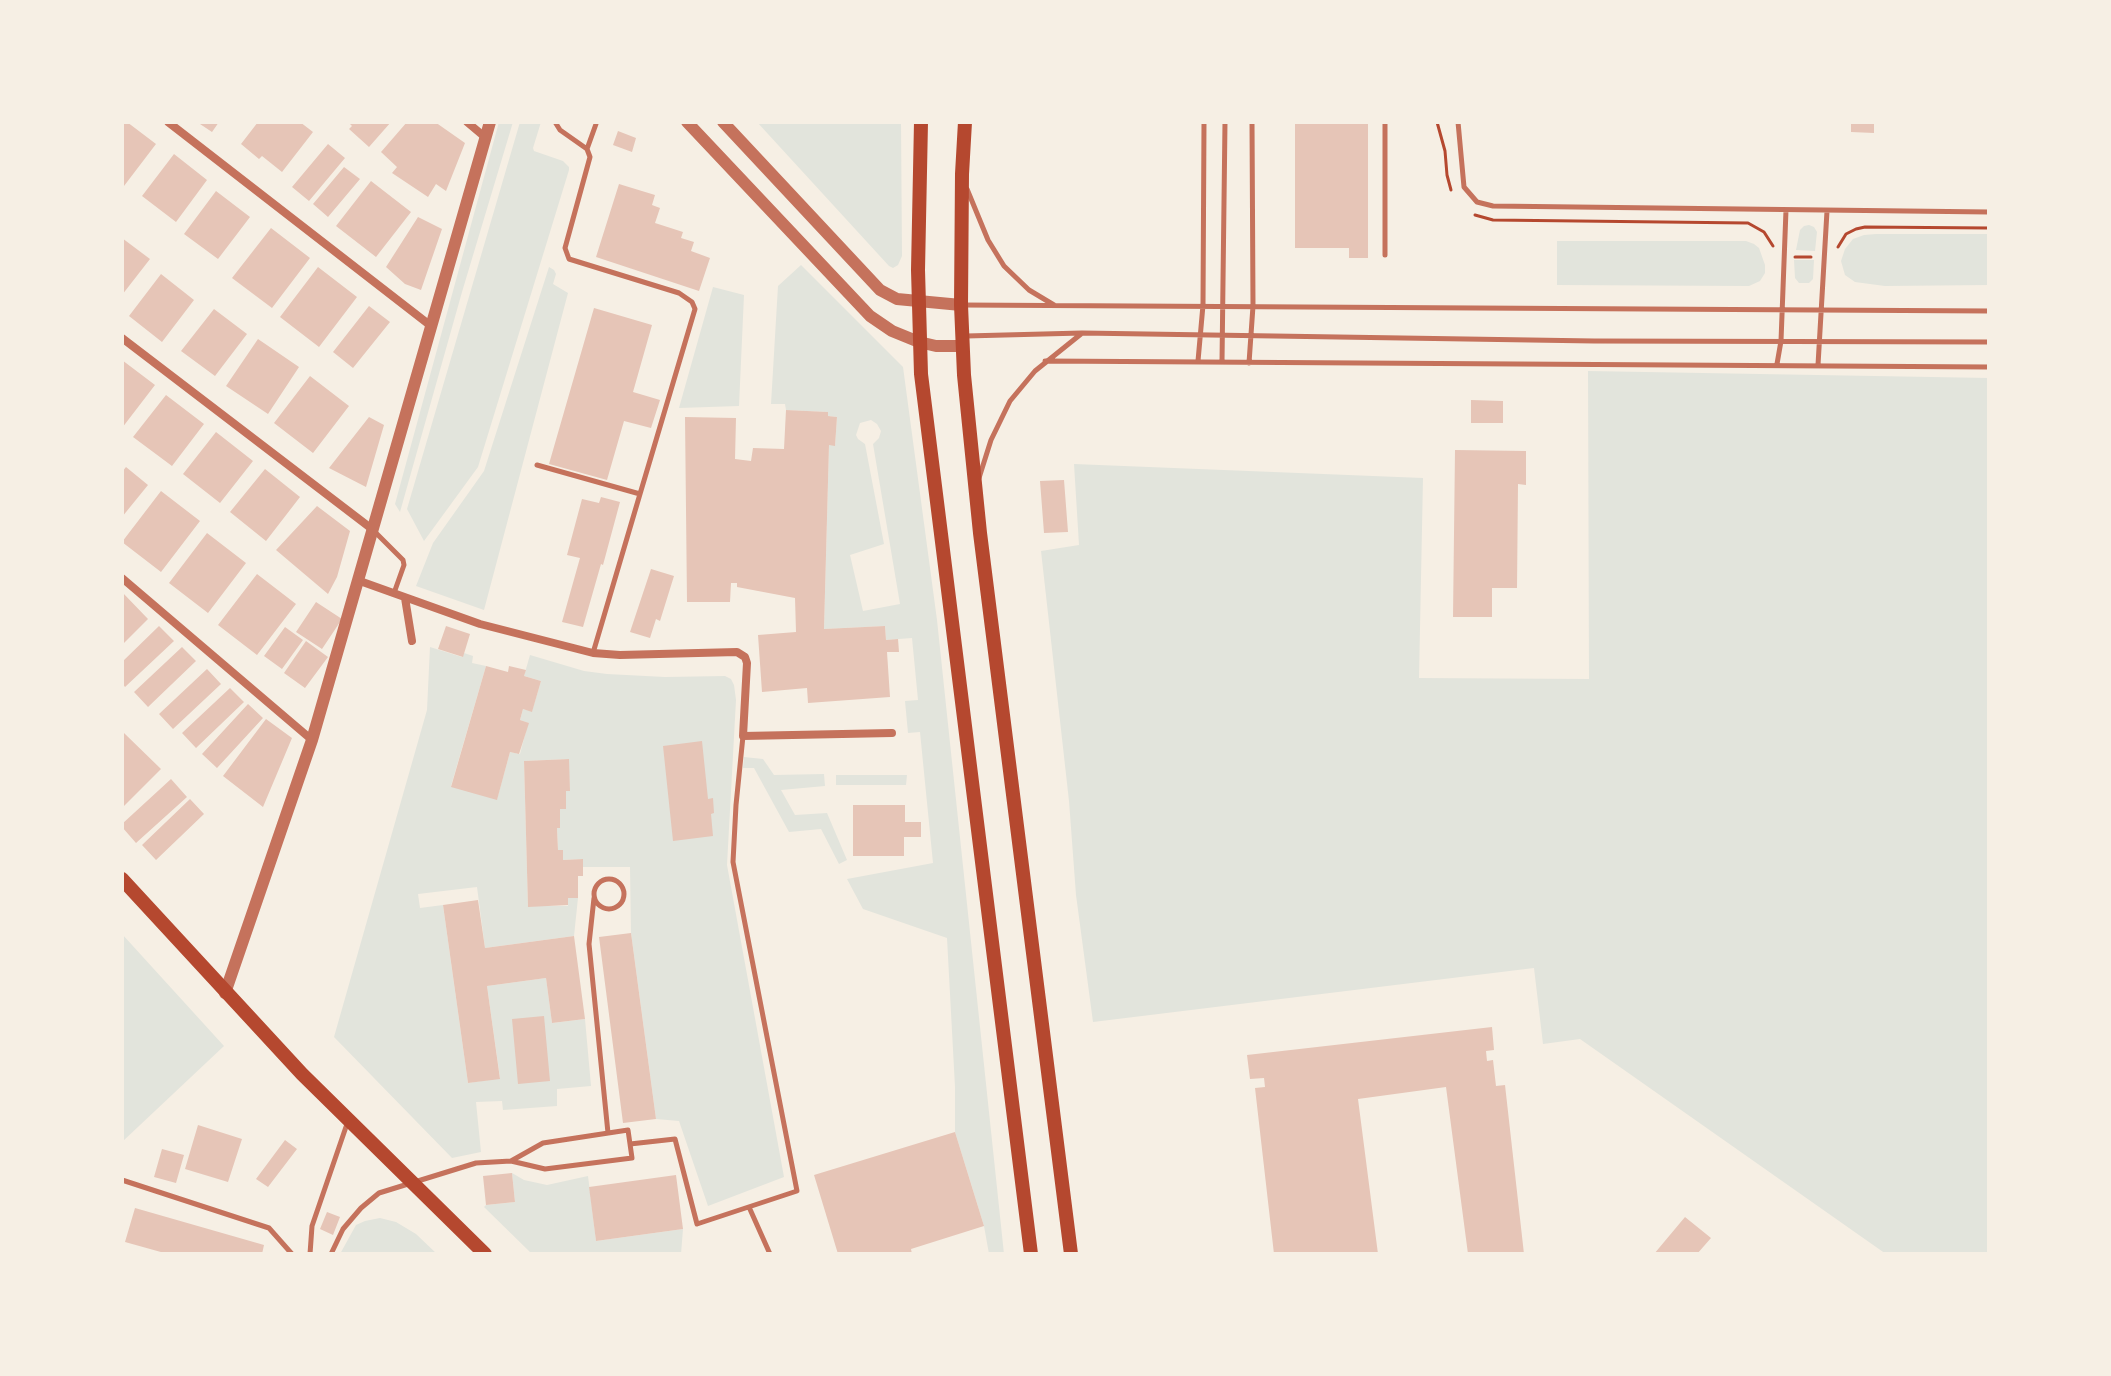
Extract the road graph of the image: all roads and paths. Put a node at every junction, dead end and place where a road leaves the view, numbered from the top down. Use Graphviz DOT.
graph roads {
  1 [pos="168,122"];
  2 [pos="467,122"];
  3 [pos="490,122"];
  4 [pos="555,122"];
  5 [pos="687,122"];
  6 [pos="723,122"];
  7 [pos="921,122"];
  8 [pos="965,122"];
  9 [pos="1204,122"];
  10 [pos="1225,122"];
  11 [pos="1252,122"];
  12 [pos="1385,122"];
  13 [pos="1458,122"];
  14 [pos="596,124"];
  15 [pos="486,138"];
  16 [pos="587,149"];
  17 [pos="962,174"];
  18 [pos="1786,210"];
  19 [pos="1827,211"];
  20 [pos="1989,212"];
  21 [pos="1385,255"];
  22 [pos="919,302"];
  23 [pos="961,305"];
  24 [pos="1203,305"];
  25 [pos="1224,306"];
  26 [pos="1253,306"];
  27 [pos="1059,307"];
  28 [pos="1783,309"];
  29 [pos="1820,309"];
  30 [pos="1989,311"];
  31 [pos="431,326"];
  32 [pos="1082,333"];
  33 [pos="1200,336"];
  34 [pos="1223,336"];
  35 [pos="1251,336"];
  36 [pos="122,338"];
  37 [pos="1818,340"];
  38 [pos="962,341"];
  39 [pos="1781,341"];
  40 [pos="919,342"];
  41 [pos="1989,342"];
  42 [pos="1045,361"];
  43 [pos="1198,361"];
  44 [pos="1222,362"];
  45 [pos="1249,363"];
  46 [pos="1777,364"];
  47 [pos="1818,365"];
  48 [pos="1989,367"];
  49 [pos="537,465"];
  50 [pos="976,490"];
  51 [pos="640,494"];
  52 [pos="372,529"];
  53 [pos="122,578"];
  54 [pos="357,580"];
  55 [pos="394,594"];
  56 [pos="405,598"];
  57 [pos="412,641"];
  58 [pos="593,653"];
  59 [pos="892,733"];
  60 [pos="743,736"];
  61 [pos="312,740"];
  62 [pos="122,879"];
  63 [pos="594,898"];
  64 [pos="225,993"];
  65 [pos="348,1121"];
  66 [pos="608,1133"];
  67 [pos="630,1144"];
  68 [pos="511,1161"];
  69 [pos="122,1180"];
  70 [pos="411,1183"];
  71 [pos="749,1207"];
  72 [pos="292,1254"];
  73 [pos="310,1254"];
  74 [pos="331,1254"];
  75 [pos="485,1254"];
  76 [pos="770,1254"];
  77 [pos="1031,1254"];
  78 [pos="1071,1254"];
  1 -- 31 [label="street"];
  2 -- 15 [label="street"];
  3 -- 15 [label="street"];
  4 -- 16 [label="lane"];
  5 -- 40 [label="street"];
  6 -- 22 [label="street"];
  7 -- 22 [label="main road"];
  8 -- 17 [label="main road"];
  9 -- 24 [label="lane"];
  10 -- 25 [label="lane"];
  11 -- 26 [label="lane"];
  12 -- 21 [label="lane"];
  13 -- 18 [label="lane"];
  14 -- 16 [label="lane"];
  15 -- 31 [label="street"];
  16 -- 51 [label="lane"];
  17 -- 23 [label="main road"];
  17 -- 27 [label="lane"];
  18 -- 19 [label="lane"];
  18 -- 28 [label="lane"];
  19 -- 20 [label="lane"];
  19 -- 29 [label="lane"];
  22 -- 23 [label="street"];
  22 -- 40 [label="main road"];
  23 -- 27 [label="lane"];
  23 -- 38 [label="main road"];
  24 -- 25 [label="lane"];
  24 -- 27 [label="lane"];
  24 -- 33 [label="lane"];
  25 -- 26 [label="lane"];
  25 -- 34 [label="lane"];
  26 -- 28 [label="lane"];
  26 -- 35 [label="lane"];
  28 -- 29 [label="lane"];
  28 -- 39 [label="lane"];
  29 -- 30 [label="lane"];
  29 -- 37 [label="lane"];
  31 -- 52 [label="street"];
  32 -- 33 [label="lane"];
  32 -- 38 [label="lane"];
  32 -- 42 [label="lane"];
  33 -- 34 [label="lane"];
  33 -- 43 [label="lane"];
  34 -- 35 [label="lane"];
  34 -- 44 [label="lane"];
  35 -- 39 [label="lane"];
  35 -- 45 [label="lane"];
  36 -- 52 [label="street"];
  37 -- 39 [label="lane"];
  37 -- 41 [label="lane"];
  37 -- 47 [label="lane"];
  38 -- 40 [label="street"];
  38 -- 50 [label="main road"];
  39 -- 46 [label="lane"];
  40 -- 77 [label="main road"];
  42 -- 43 [label="lane"];
  42 -- 50 [label="lane"];
  43 -- 44 [label="lane"];
  44 -- 45 [label="lane"];
  45 -- 46 [label="lane"];
  46 -- 47 [label="lane"];
  47 -- 48 [label="lane"];
  49 -- 51 [label="lane"];
  50 -- 78 [label="main road"];
  51 -- 58 [label="lane"];
  52 -- 54 [label="street"];
  52 -- 55 [label="lane"];
  53 -- 61 [label="street"];
  54 -- 55 [label="street"];
  54 -- 61 [label="street"];
  55 -- 56 [label="street"];
  56 -- 57 [label="street"];
  56 -- 58 [label="street"];
  58 -- 60 [label="street"];
  59 -- 60 [label="street"];
  60 -- 71 [label="lane"];
  61 -- 64 [label="street"];
  62 -- 64 [label="main road"];
  63 -- 63 [label="lane"];
  63 -- 66 [label="lane"];
  64 -- 65 [label="main road"];
  65 -- 70 [label="main road"];
  65 -- 73 [label="lane"];
  66 -- 67 [label="lane"];
  66 -- 68 [label="lane"];
  67 -- 68 [label="lane"];
  67 -- 71 [label="lane"];
  68 -- 70 [label="lane"];
  69 -- 72 [label="lane"];
  70 -- 74 [label="lane"];
  70 -- 75 [label="main road"];
  71 -- 76 [label="lane"];
}
